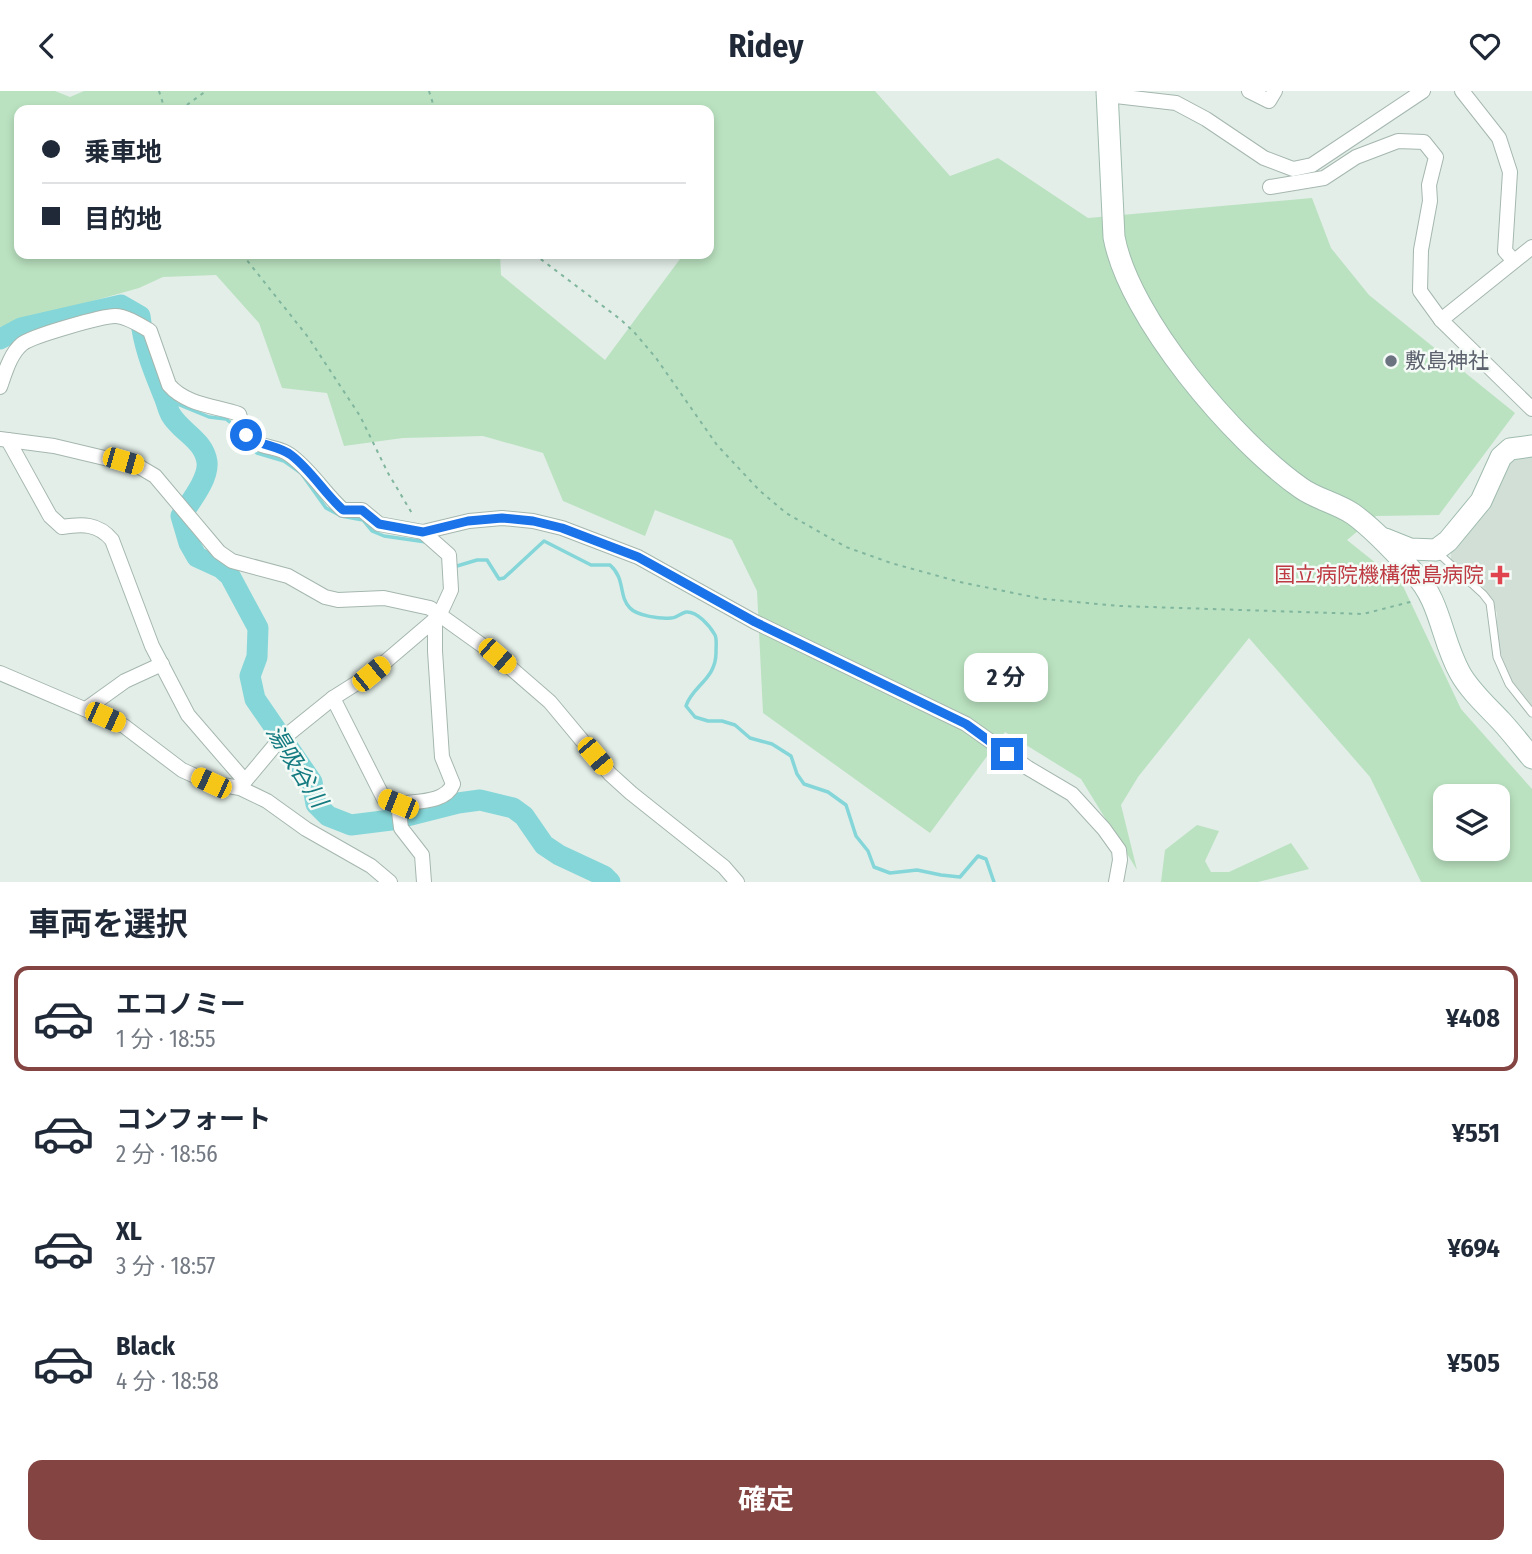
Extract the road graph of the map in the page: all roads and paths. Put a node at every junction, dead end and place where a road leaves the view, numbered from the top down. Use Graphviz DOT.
graph roads {
  1 [pos="206,91"];
  2 [pos="1249,91"];
  3 [pos="1275,91"];
  4 [pos="1423,91"];
  5 [pos="1462,91"];
  6 [pos="1107,93"];
  7 [pos="187,105"];
  8 [pos="1312,165"];
  9 [pos="1324,178"];
  10 [pos="1270,187"];
  11 [pos="1532,247"];
  12 [pos="246,259"];
  13 [pos="541,259"];
  14 [pos="1514,261"];
  15 [pos="1441,320"];
  16 [pos="0,387"];
  17 [pos="1532,409"];
  18 [pos="4,439"];
  19 [pos="1532,446"];
  20 [pos="423,532"];
  21 [pos="1377,536"];
  22 [pos="1436,550"];
  23 [pos="1433,596"];
  24 [pos="437,618"];
  25 [pos="162,664"];
  26 [pos="0,673"];
  27 [pos="333,698"];
  28 [pos="86,709"];
  29 [pos="1532,713"];
  30 [pos="1532,758"];
  31 [pos="242,785"];
  32 [pos="399,808"];
  33 [pos="390,882"];
  34 [pos="425,882"];
  35 [pos="737,882"];
  36 [pos="1116,882"];
  1 -- 7 [label="path"];
  2 -- 3 [label="street"];
  4 -- 8 [label="street"];
  5 -- 14 [label="street"];
  6 -- 8 [label="street"];
  6 -- 21 [label="main road"];
  8 -- 9 [label="street"];
  9 -- 10 [label="street"];
  9 -- 15 [label="street"];
  11 -- 14 [label="street"];
  12 -- 20 [label="path"];
  13 -- 23 [label="path"];
  14 -- 15 [label="street"];
  15 -- 17 [label="street"];
  16 -- 20 [label="street"];
  18 -- 24 [label="street"];
  18 -- 25 [label="street"];
  19 -- 22 [label="main road"];
  20 -- 24 [label="street"];
  20 -- 36 [label="street"];
  21 -- 22 [label="main road"];
  21 -- 23 [label="main road"];
  22 -- 29 [label="lane"];
  23 -- 30 [label="main road"];
  24 -- 27 [label="street"];
  24 -- 32 [label="street"];
  24 -- 35 [label="street"];
  25 -- 28 [label="street"];
  25 -- 31 [label="street"];
  26 -- 28 [label="street"];
  27 -- 31 [label="street"];
  27 -- 32 [label="street"];
  28 -- 31 [label="street"];
  31 -- 33 [label="street"];
  32 -- 34 [label="street"];
}
